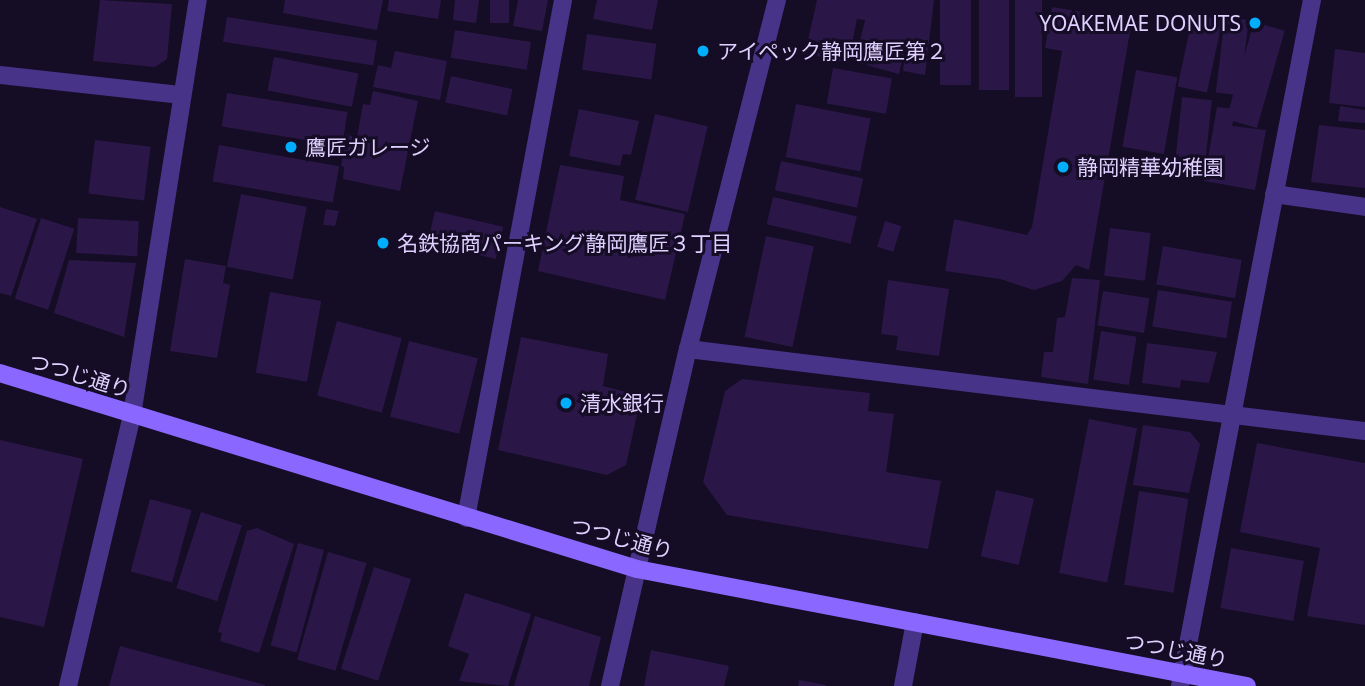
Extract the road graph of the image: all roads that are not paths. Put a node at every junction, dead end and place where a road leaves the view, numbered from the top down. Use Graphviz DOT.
graph roads {
  1 [pos="198,0"];
  2 [pos="563,0"];
  3 [pos="777,0"];
  4 [pos="1312,0"];
  5 [pos="0,75"];
  6 [pos="182,95"];
  7 [pos="1274,194"];
  8 [pos="1365,207"];
  9 [pos="688,349"];
  10 [pos="0,373"];
  11 [pos="132,415"];
  12 [pos="1231,415"];
  13 [pos="1365,431"];
  14 [pos="466,518"];
  15 [pos="637,569"];
  16 [pos="915,622"];
  17 [pos="1182,680"];
  18 [pos="68,686"];
  19 [pos="610,686"];
  20 [pos="903,686"];
  21 [pos="1247,686"];
  1 -- 6 [label="street"];
  2 -- 14 [label="street"];
  3 -- 9 [label="street"];
  4 -- 7 [label="street"];
  5 -- 6 [label="street"];
  6 -- 11 [label="street"];
  7 -- 8 [label="street"];
  7 -- 12 [label="street"];
  9 -- 12 [label="street"];
  9 -- 15 [label="street"];
  10 -- 11 [label="main road, つつじ通り"];
  11 -- 14 [label="main road, つつじ通り"];
  11 -- 18 [label="street"];
  12 -- 13 [label="street"];
  12 -- 17 [label="street"];
  14 -- 15 [label="main road, つつじ通り"];
  15 -- 16 [label="main road, つつじ通り"];
  15 -- 19 [label="street"];
  16 -- 17 [label="main road, つつじ通り"];
  16 -- 20 [label="street"];
  17 -- 21 [label="main road, つつじ通り"];
}
